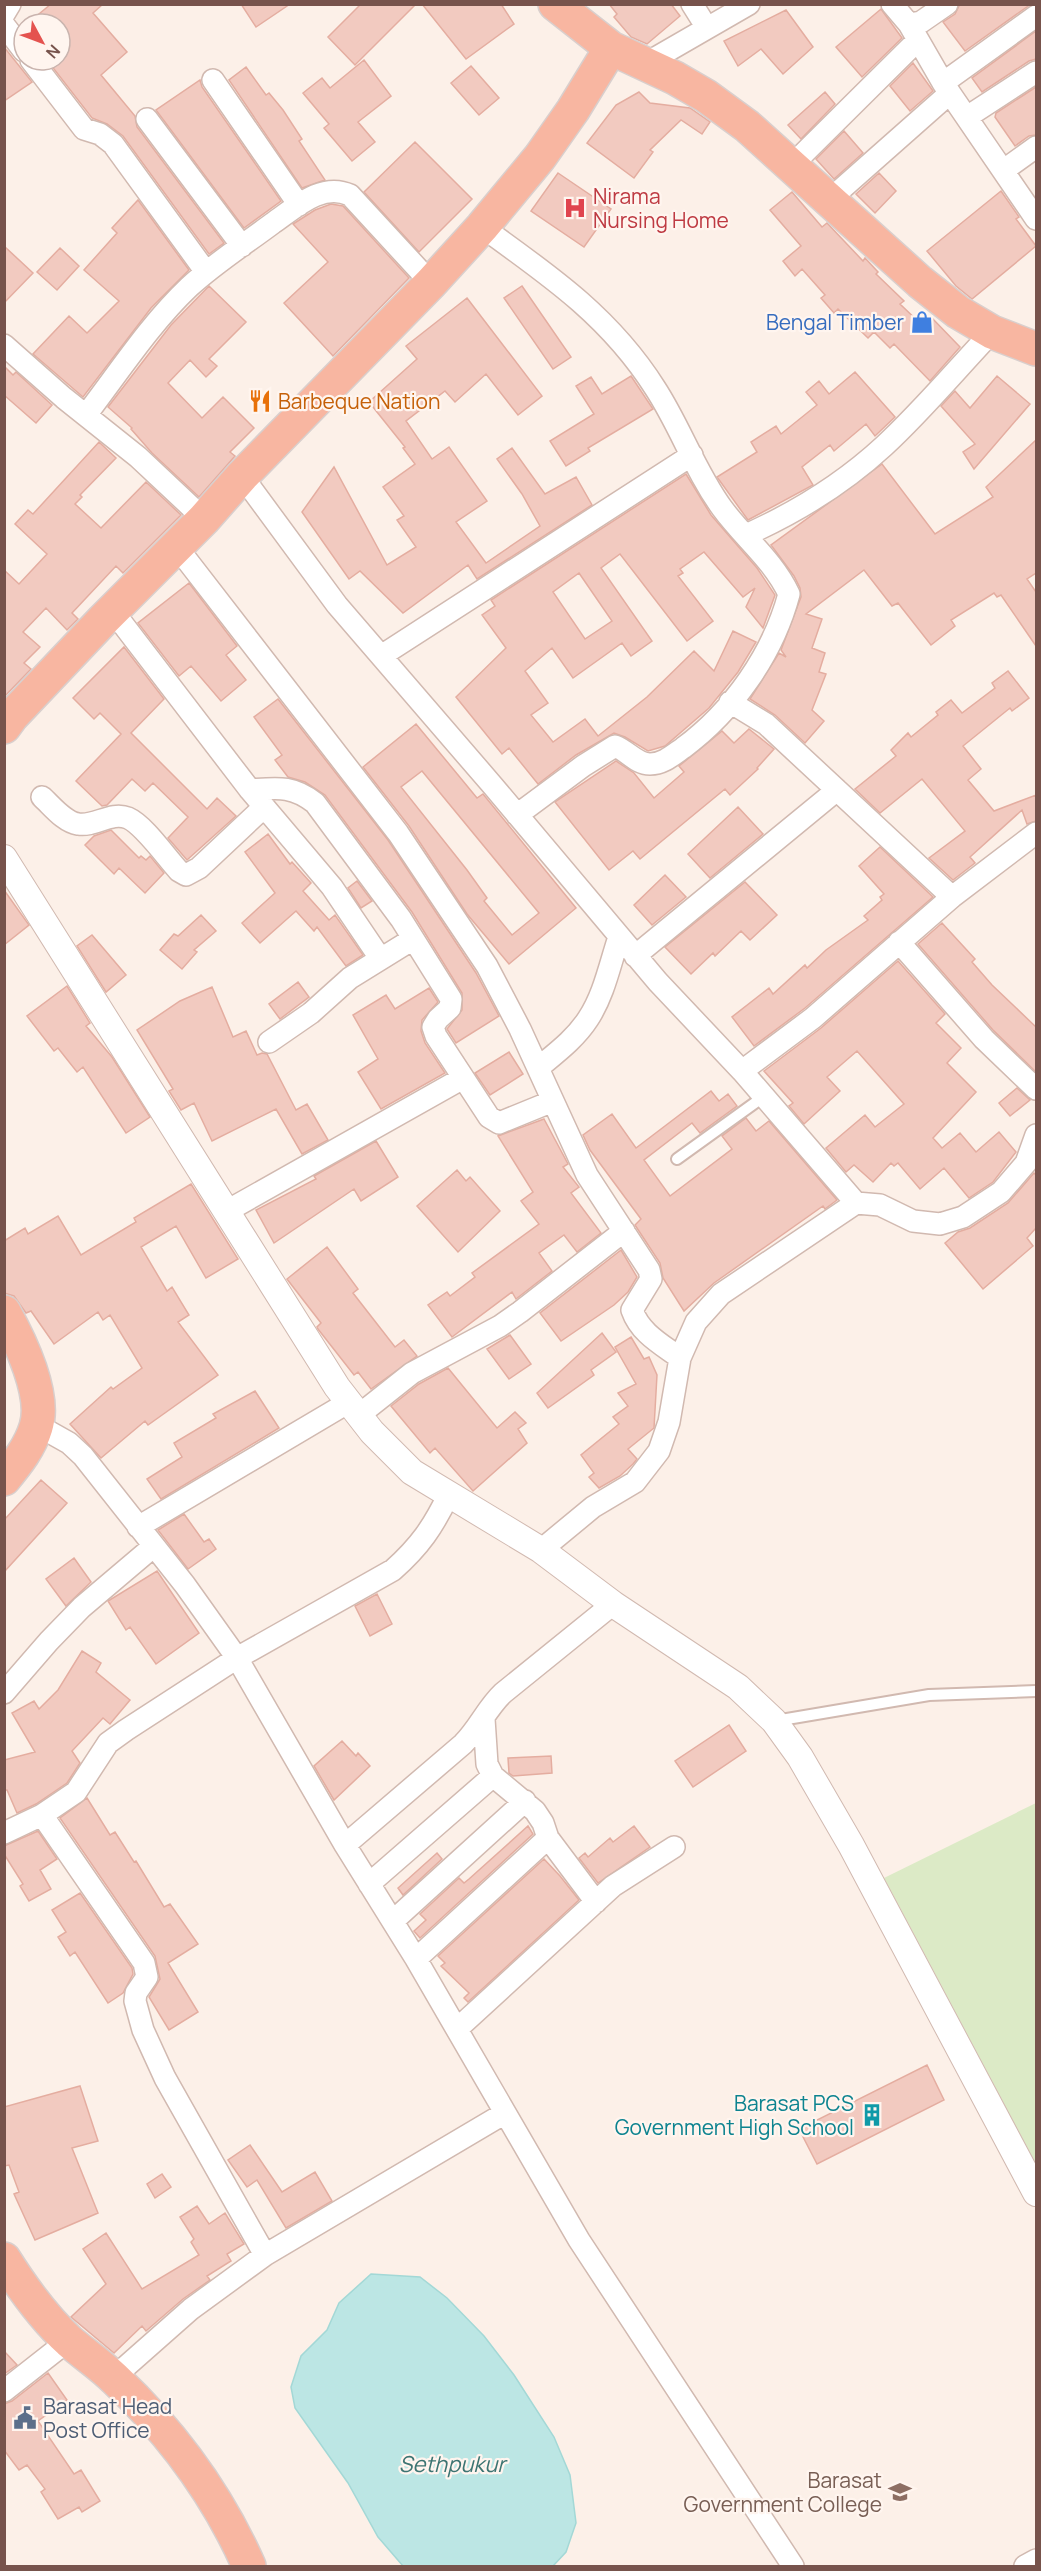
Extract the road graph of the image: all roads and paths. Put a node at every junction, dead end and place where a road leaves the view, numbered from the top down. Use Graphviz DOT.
graph roads {
  1 [pos="10,4"];
  2 [pos="555,4"];
  3 [pos="692,4"];
  4 [pos="748,4"];
  5 [pos="892,4"];
  6 [pos="947,4"];
  7 [pos="4,14"];
  8 [pos="1036,16"];
  9 [pos="707,28"];
  10 [pos="914,32"];
  11 [pos="611,48"];
  12 [pos="645,64"];
  13 [pos="40,72"];
  14 [pos="1036,72"];
  15 [pos="213,80"];
  16 [pos="946,88"];
  17 [pos="967,117"];
  18 [pos="147,119"];
  19 [pos="1036,147"];
  20 [pos="791,166"];
  21 [pos="1005,170"];
  22 [pos="829,200"];
  23 [pos="299,205"];
  24 [pos="1036,219"];
  25 [pos="482,227"];
  26 [pos="242,246"];
  27 [pos="206,272"];
  28 [pos="431,283"];
  29 [pos="992,332"];
  30 [pos="4,345"];
  31 [pos="1036,349"];
  32 [pos="86,415"];
  33 [pos="692,455"];
  34 [pos="242,476"];
  35 [pos="204,519"];
  36 [pos="746,535"];
  37 [pos="176,546"];
  38 [pos="112,610"];
  39 [pos="381,656"];
  40 [pos="730,702"];
  41 [pos="7,718"];
  42 [pos="250,790"];
  43 [pos="837,790"];
  44 [pos="42,796"];
  45 [pos="264,807"];
  46 [pos="517,815"];
  47 [pos="1036,833"];
  48 [pos="4,858"];
  49 [pos="951,897"];
  50 [pos="619,937"];
  51 [pos="413,939"];
  52 [pos="899,942"];
  53 [pos="635,956"];
  54 [pos="380,958"];
  55 [pos="269,1042"];
  56 [pos="538,1068"];
  57 [pos="742,1071"];
  58 [pos="463,1078"];
  59 [pos="1036,1089"];
  60 [pos="764,1097"];
  61 [pos="553,1101"];
  62 [pos="1036,1135"];
  63 [pos="676,1159"];
  64 [pos="856,1203"];
  65 [pos="227,1211"];
  66 [pos="624,1231"];
  67 [pos="5,1314"];
  68 [pos="680,1358"];
  69 [pos="354,1409"];
  70 [pos="37,1425"];
  71 [pos="4,1479"];
  72 [pos="449,1494"];
  73 [pos="138,1527"];
  74 [pos="154,1546"];
  75 [pos="542,1550"];
  76 [pos="613,1604"];
  77 [pos="237,1658"];
  78 [pos="1036,1691"];
  79 [pos="4,1693"];
  80 [pos="484,1719"];
  81 [pos="774,1721"];
  82 [pos="493,1776"];
  83 [pos="525,1801"];
  84 [pos="42,1815"];
  85 [pos="4,1833"];
  86 [pos="548,1838"];
  87 [pos="345,1845"];
  88 [pos="674,1847"];
  89 [pos="369,1884"];
  90 [pos="596,1902"];
  91 [pos="393,1921"];
  92 [pos="416,1959"];
  93 [pos="457,2029"];
  94 [pos="505,2113"];
  95 [pos="1036,2193"];
  96 [pos="265,2256"];
  97 [pos="4,2259"];
  98 [pos="69,2340"];
  99 [pos="114,2378"];
  100 [pos="4,2391"];
  101 [pos="1036,2560"];
  102 [pos="249,2566"];
  103 [pos="794,2566"];
  104 [pos="1025,2566"];
  1 -- 7 [label="street"];
  2 -- 11 [label="highway"];
  3 -- 9 [label="street"];
  4 -- 9 [label="street"];
  5 -- 10 [label="street"];
  6 -- 10 [label="street"];
  8 -- 16 [label="street"];
  9 -- 12 [label="street"];
  10 -- 16 [label="street"];
  10 -- 20 [label="street"];
  11 -- 12 [label="highway"];
  11 -- 25 [label="highway"];
  12 -- 20 [label="highway"];
  13 -- 27 [label="street"];
  14 -- 17 [label="street"];
  15 -- 23 [label="street"];
  16 -- 17 [label="street"];
  16 -- 22 [label="street"];
  17 -- 21 [label="street"];
  18 -- 26 [label="street"];
  19 -- 21 [label="street"];
  20 -- 22 [label="highway"];
  21 -- 24 [label="street"];
  22 -- 29 [label="highway"];
  23 -- 26 [label="street"];
  23 -- 28 [label="street"];
  25 -- 28 [label="highway"];
  25 -- 33 [label="street"];
  26 -- 27 [label="street"];
  27 -- 32 [label="street"];
  28 -- 34 [label="highway"];
  29 -- 31 [label="highway"];
  29 -- 36 [label="street"];
  30 -- 32 [label="street"];
  32 -- 35 [label="street"];
  33 -- 36 [label="street"];
  33 -- 39 [label="street"];
  34 -- 35 [label="highway"];
  34 -- 39 [label="street"];
  35 -- 37 [label="highway"];
  36 -- 40 [label="street"];
  37 -- 38 [label="highway"];
  37 -- 56 [label="street"];
  38 -- 41 [label="highway"];
  38 -- 42 [label="street"];
  39 -- 46 [label="street"];
  40 -- 43 [label="street"];
  40 -- 46 [label="street"];
  42 -- 45 [label="street"];
  42 -- 51 [label="street"];
  43 -- 49 [label="street"];
  43 -- 53 [label="street"];
  44 -- 45 [label="street"];
  45 -- 54 [label="street"];
  46 -- 50 [label="street"];
  47 -- 49 [label="street"];
  48 -- 65 [label="street"];
  49 -- 52 [label="street"];
  50 -- 53 [label="street"];
  50 -- 56 [label="street"];
  51 -- 54 [label="street"];
  51 -- 58 [label="street"];
  52 -- 57 [label="street"];
  52 -- 59 [label="street"];
  53 -- 57 [label="street"];
  54 -- 55 [label="street"];
  56 -- 61 [label="street"];
  57 -- 60 [label="street"];
  58 -- 61 [label="street"];
  58 -- 65 [label="street"];
  60 -- 63 [label="lane"];
  60 -- 64 [label="street"];
  61 -- 66 [label="street"];
  62 -- 64 [label="street"];
  64 -- 68 [label="street"];
  65 -- 69 [label="street"];
  66 -- 68 [label="street"];
  66 -- 69 [label="street"];
  67 -- 70 [label="highway"];
  68 -- 75 [label="street"];
  69 -- 72 [label="street"];
  69 -- 73 [label="street"];
  70 -- 71 [label="highway"];
  70 -- 73 [label="street"];
  72 -- 75 [label="street"];
  72 -- 77 [label="street"];
  73 -- 74 [label="street"];
  74 -- 77 [label="street"];
  74 -- 79 [label="street"];
  75 -- 76 [label="street"];
  76 -- 80 [label="street"];
  76 -- 81 [label="street"];
  77 -- 84 [label="street"];
  77 -- 87 [label="street"];
  78 -- 81 [label="lane"];
  80 -- 82 [label="street"];
  80 -- 87 [label="street"];
  81 -- 95 [label="street"];
  82 -- 83 [label="street"];
  82 -- 89 [label="street"];
  83 -- 86 [label="street"];
  83 -- 91 [label="street"];
  84 -- 85 [label="street"];
  84 -- 96 [label="street"];
  86 -- 90 [label="street"];
  86 -- 92 [label="street"];
  87 -- 89 [label="street"];
  88 -- 90 [label="street"];
  89 -- 91 [label="street"];
  90 -- 93 [label="street"];
  91 -- 92 [label="street"];
  92 -- 93 [label="street"];
  93 -- 94 [label="street"];
  94 -- 96 [label="street"];
  94 -- 103 [label="street"];
  96 -- 99 [label="street"];
  97 -- 98 [label="highway"];
  98 -- 99 [label="highway"];
  98 -- 100 [label="street"];
  99 -- 102 [label="highway"];
  101 -- 104 [label="street"];
}
